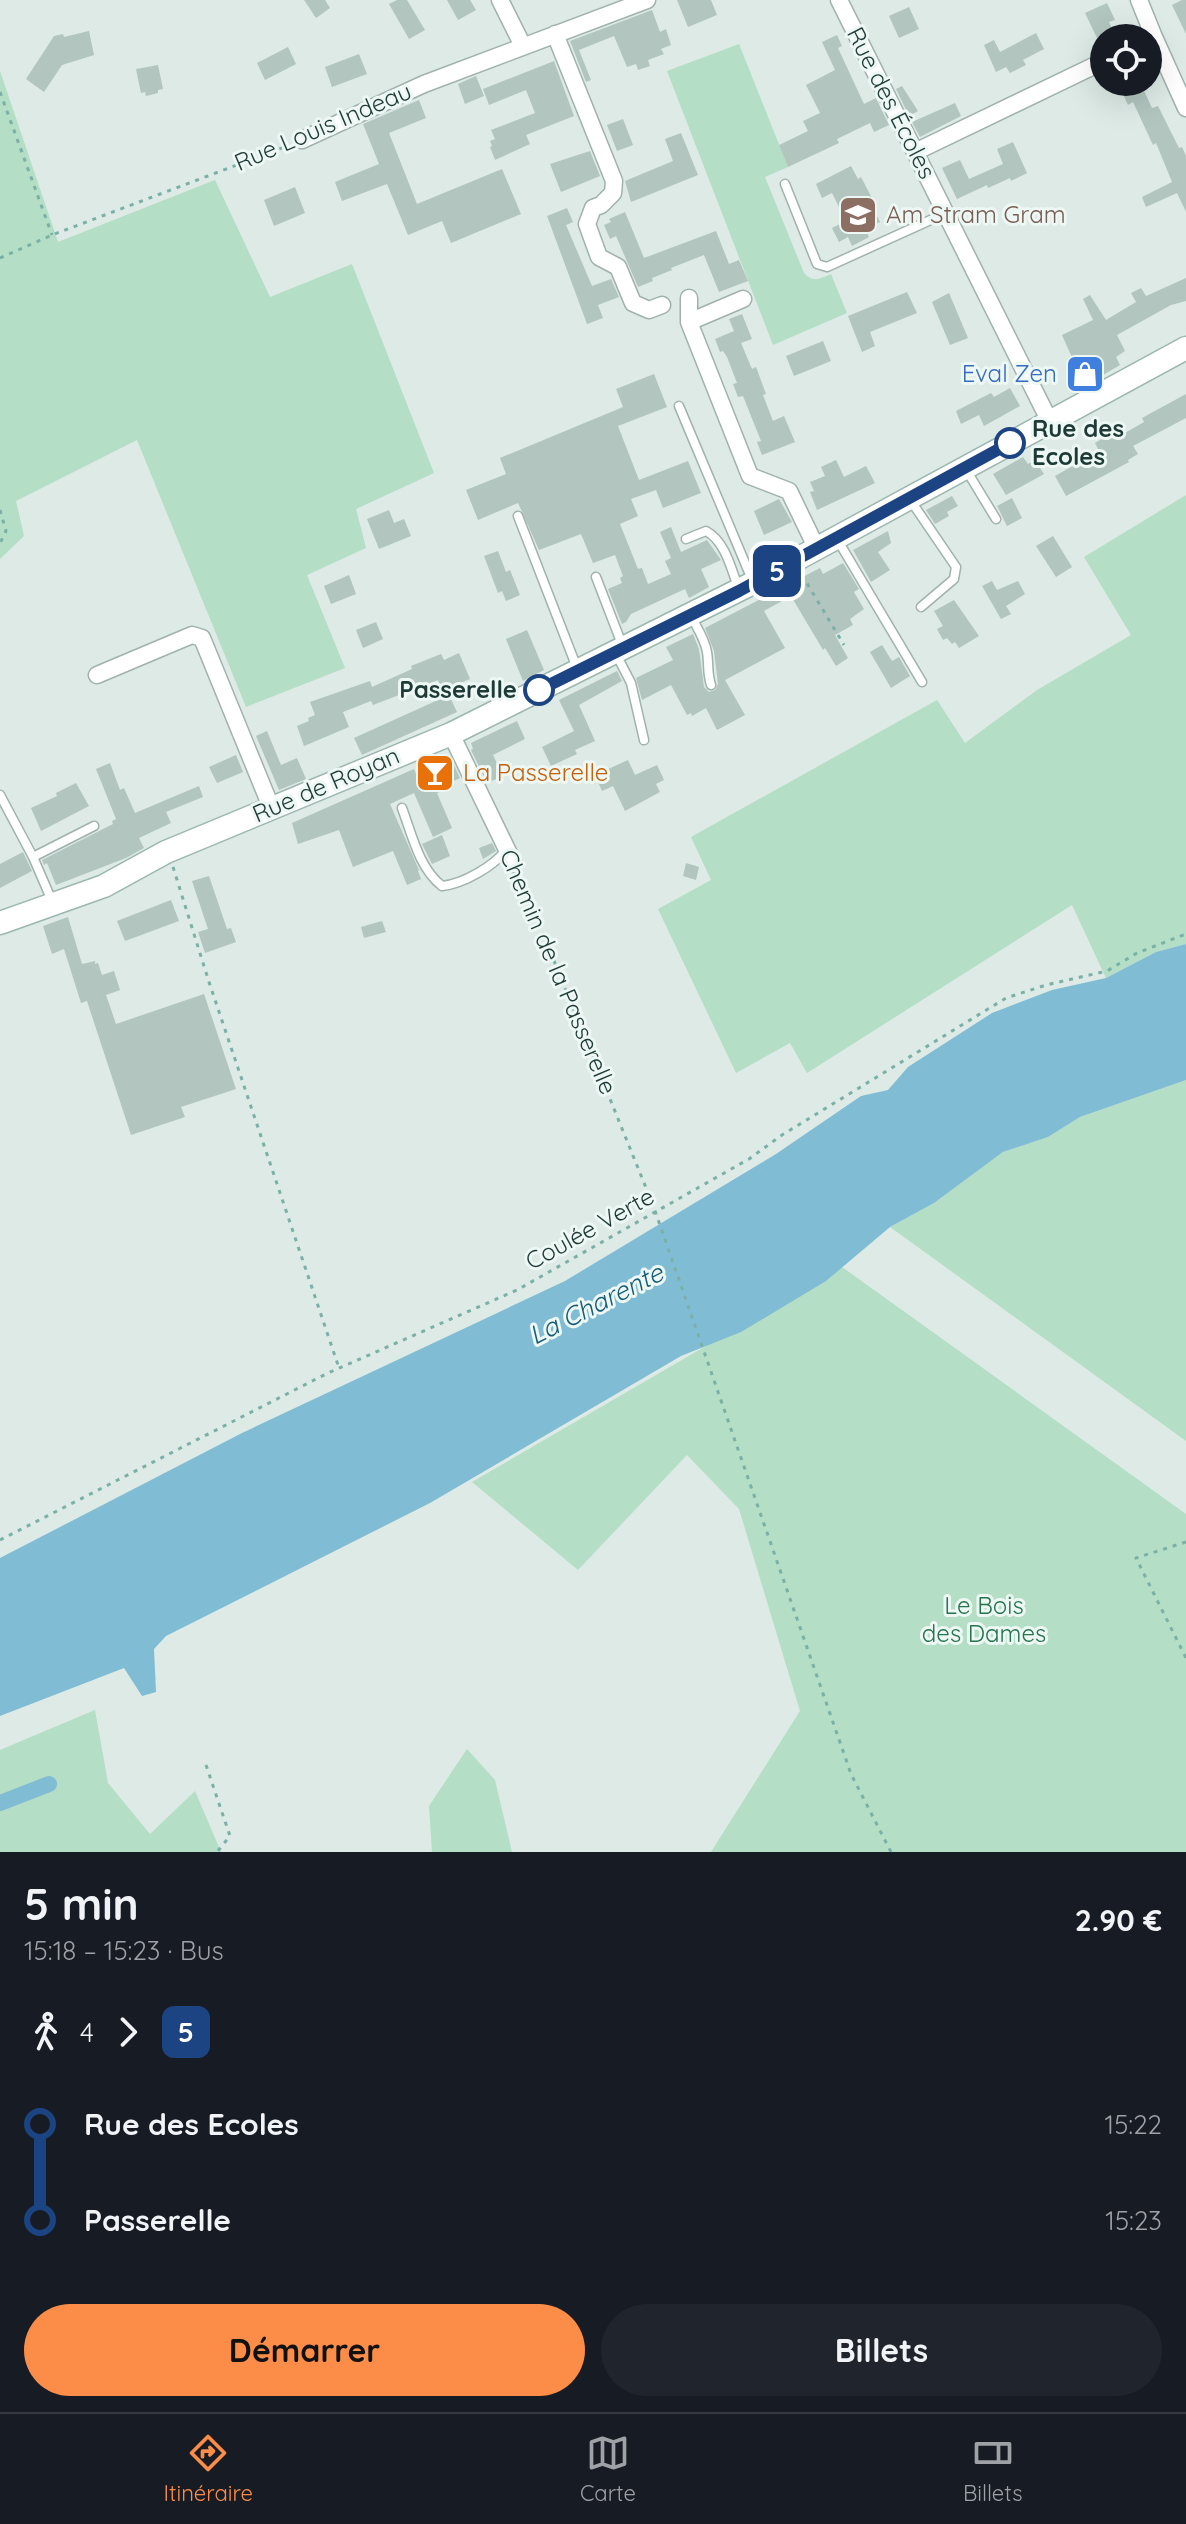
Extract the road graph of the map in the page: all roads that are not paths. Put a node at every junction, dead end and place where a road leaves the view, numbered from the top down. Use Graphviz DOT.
graph roads {
  1 [pos="500,0"];
  2 [pos="647,0"];
  3 [pos="839,0"];
  4 [pos="1139,0"];
  5 [pos="1146,24"];
  6 [pos="555,34"];
  7 [pos="523,46"];
  8 [pos="1162,61"];
  9 [pos="1090,68"];
  10 [pos="1186,108"];
  11 [pos="302,140"];
  12 [pos="915,152"];
  13 [pos="785,184"];
  14 [pos="946,212"];
  15 [pos="689,298"];
  16 [pos="743,299"];
  17 [pos="662,305"];
  18 [pos="689,322"];
  19 [pos="1186,348"];
  20 [pos="679,406"];
  21 [pos="1050,422"];
  22 [pos="965,468"];
  23 [pos="909,498"];
  24 [pos="518,516"];
  25 [pos="996,519"];
  26 [pos="686,539"];
  27 [pos="826,544"];
  28 [pos="596,577"];
  29 [pos="746,587"];
  30 [pos="921,607"];
  31 [pos="691,615"];
  32 [pos="620,651"];
  33 [pos="579,671"];
  34 [pos="97,675"];
  35 [pos="922,682"];
  36 [pos="711,685"];
  37 [pos="451,734"];
  38 [pos="644,740"];
  39 [pos="0,795"];
  40 [pos="271,807"];
  41 [pos="402,808"];
  42 [pos="94,826"];
  43 [pos="33,857"];
  44 [pos="510,857"];
  45 [pos="144,863"];
  46 [pos="49,894"];
  47 [pos="0,922"];
  1 -- 7 [label="street"];
  2 -- 6 [label="street, Rue Louis Indeau"];
  3 -- 12 [label="street, Rue des Écoles"];
  4 -- 5 [label="street"];
  6 -- 7 [label="street, Rue Louis Indeau"];
  6 -- 17 [label="street"];
  7 -- 11 [label="street, Rue Louis Indeau"];
  8 -- 10 [label="street"];
  9 -- 12 [label="street"];
  12 -- 14 [label="street, Rue des Écoles"];
  13 -- 14 [label="lane"];
  14 -- 21 [label="street, Rue des Écoles"];
  15 -- 18 [label="street"];
  16 -- 18 [label="street"];
  18 -- 27 [label="street"];
  19 -- 21 [label="main road, Rue de Royan"];
  20 -- 29 [label="lane"];
  21 -- 22 [label="main road, Rue de Royan"];
  22 -- 23 [label="main road, Rue de Royan"];
  22 -- 25 [label="lane"];
  23 -- 27 [label="main road, Rue de Royan"];
  23 -- 30 [label="lane"];
  24 -- 33 [label="lane"];
  26 -- 29 [label="lane"];
  27 -- 29 [label="main road, Rue de Royan"];
  27 -- 35 [label="lane"];
  28 -- 32 [label="lane"];
  29 -- 31 [label="main road, Rue de Royan"];
  31 -- 32 [label="main road, Rue de Royan"];
  31 -- 36 [label="lane"];
  32 -- 33 [label="main road, Rue de Royan"];
  32 -- 38 [label="lane"];
  33 -- 37 [label="main road, Rue de Royan"];
  34 -- 40 [label="street"];
  37 -- 40 [label="main road, Rue de Royan"];
  37 -- 44 [label="street, Chemin de la Passerelle"];
  39 -- 43 [label="lane"];
  40 -- 45 [label="main road, Rue de Royan"];
  41 -- 44 [label="lane"];
  42 -- 43 [label="lane"];
  43 -- 46 [label="lane"];
  45 -- 46 [label="main road, Rue de Royan"];
  45 -- 47 [label="main road, Rue de Royan"];
  46 -- 47 [label="main road, Rue de Royan"];
}
